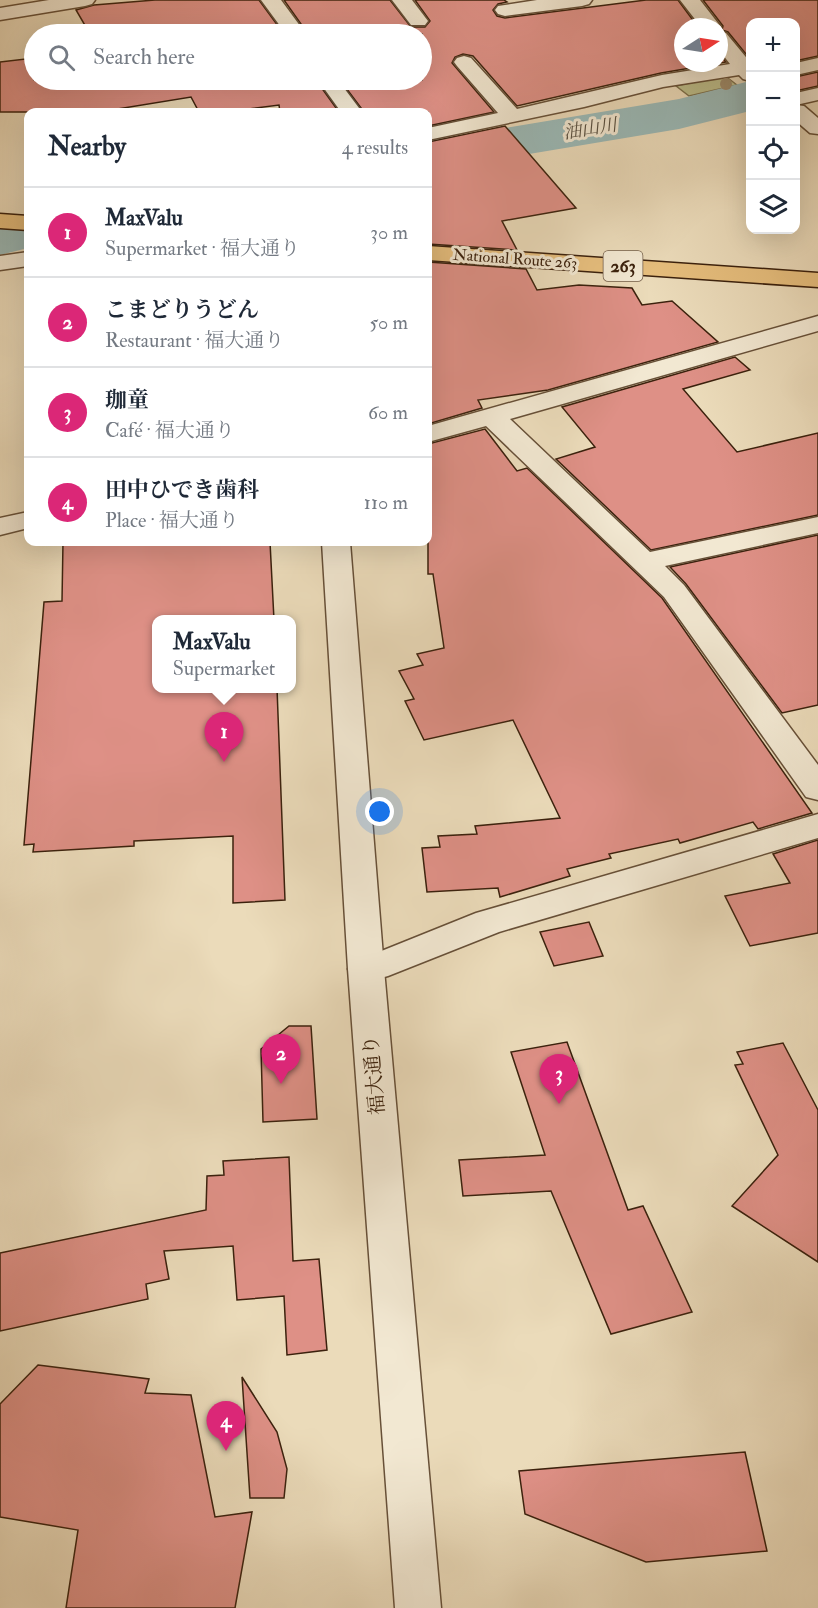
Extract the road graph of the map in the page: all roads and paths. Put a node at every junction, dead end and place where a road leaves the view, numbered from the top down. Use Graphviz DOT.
graph roads {
  1 [pos="85,0"];
  2 [pos="270,0"];
  3 [pos="402,0"];
  4 [pos="582,0"];
  5 [pos="690,0"];
  6 [pos="505,10"];
  7 [pos="0,14"];
  8 [pos="704,18"];
  9 [pos="418,21"];
  10 [pos="288,24"];
  11 [pos="728,49"];
  12 [pos="464,62"];
  13 [pos="818,64"];
  14 [pos="800,68"];
  15 [pos="746,72"];
  16 [pos="336,90"];
  17 [pos="818,94"];
  18 [pos="800,98"];
  19 [pos="349,108"];
  20 [pos="800,115"];
  21 [pos="512,116"];
  22 [pos="818,128"];
  23 [pos="432,133"];
  24 [pos="0,221"];
  25 [pos="24,224"];
  26 [pos="432,253"];
  27 [pos="24,260"];
  28 [pos="0,263"];
  29 [pos="818,280"];
  30 [pos="818,323"];
  31 [pos="490,415"];
  32 [pos="432,433"];
  33 [pos="24,521"];
  34 [pos="818,525"];
  35 [pos="0,526"];
  36 [pos="336,546"];
  37 [pos="644,562"];
  38 [pos="818,789"];
  39 [pos="818,826"];
  40 [pos="366,969"];
  41 [pos="418,1608"];
  1 -- 7 [label="street"];
  2 -- 10 [label="street"];
  3 -- 9 [label="street"];
  4 -- 6 [label="street"];
  5 -- 8 [label="street"];
  11 -- 15 [label="street"];
  12 -- 21 [label="street"];
  13 -- 14 [label="street"];
  15 -- 21 [label="street"];
  16 -- 19 [label="street"];
  17 -- 18 [label="street"];
  20 -- 22 [label="street"];
  21 -- 23 [label="street"];
  24 -- 25 [label="highway"];
  26 -- 29 [label="highway, National Route 263 / 263"];
  27 -- 28 [label="street"];
  30 -- 31 [label="street"];
  31 -- 32 [label="street"];
  31 -- 37 [label="street"];
  33 -- 35 [label="street"];
  34 -- 37 [label="street"];
  36 -- 40 [label="street, 福大通り"];
  37 -- 38 [label="street"];
  39 -- 40 [label="street"];
  40 -- 41 [label="street, 福大通り"];
}
